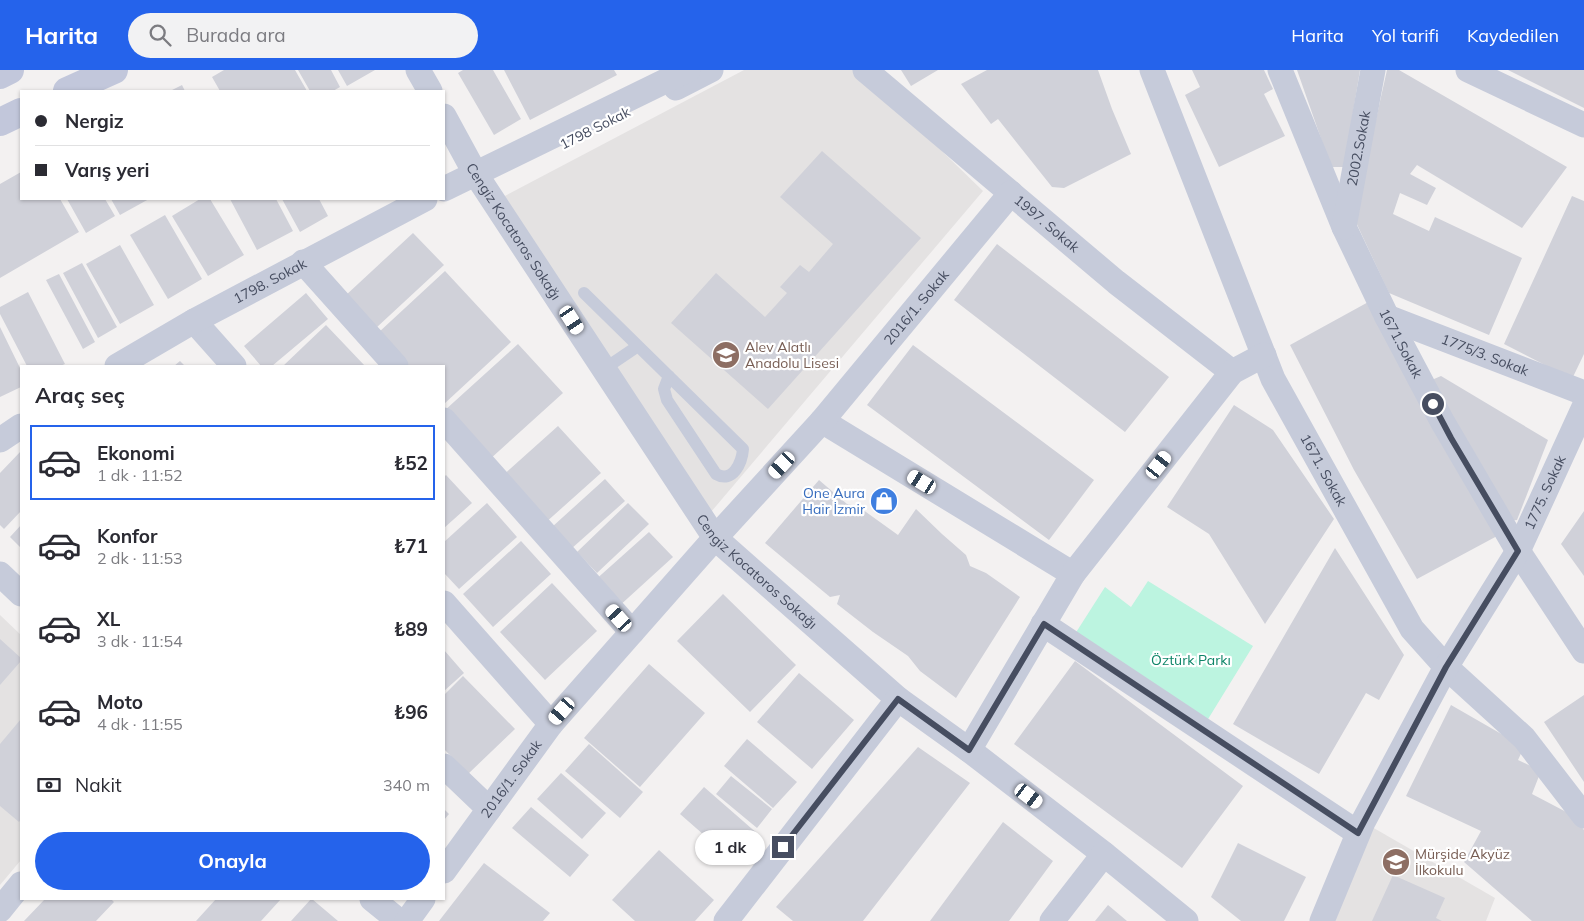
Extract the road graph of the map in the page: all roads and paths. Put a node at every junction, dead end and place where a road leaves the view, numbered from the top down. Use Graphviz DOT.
graph roads {
  1 [pos="10,70"];
  2 [pos="114,70"];
  3 [pos="418,70"];
  4 [pos="688,70"];
  5 [pos="711,70"];
  6 [pos="865,70"];
  7 [pos="1152,70"];
  8 [pos="1280,70"];
  9 [pos="1373,70"];
  10 [pos="1468,70"];
  11 [pos="0,75"];
  12 [pos="69,90"];
  13 [pos="429,90"];
  14 [pos="20,112"];
  15 [pos="445,118"];
  16 [pos="0,122"];
  17 [pos="1584,125"];
  18 [pos="475,173"];
  19 [pos="445,188"];
  20 [pos="1011,193"];
  21 [pos="423,200"];
  22 [pos="1344,227"];
  23 [pos="303,262"];
  24 [pos="584,293"];
  25 [pos="1387,316"];
  26 [pos="194,321"];
  27 [pos="638,346"];
  28 [pos="1264,355"];
  29 [pos="119,365"];
  30 [pos="233,365"];
  31 [pos="395,365"];
  32 [pos="604,369"];
  33 [pos="1232,372"];
  34 [pos="669,376"];
  35 [pos="1584,393"];
  36 [pos="1584,407"];
  37 [pos="445,421"];
  38 [pos="822,421"];
  39 [pos="20,427"];
  40 [pos="0,440"];
  41 [pos="715,538"];
  42 [pos="1518,551"];
  43 [pos="0,574"];
  44 [pos="1073,574"];
  45 [pos="20,593"];
  46 [pos="445,604"];
  47 [pos="1044,624"];
  48 [pos="632,632"];
  49 [pos="1584,651"];
  50 [pos="1446,667"];
  51 [pos="898,699"];
  52 [pos="551,724"];
  53 [pos="969,750"];
  54 [pos="445,767"];
  55 [pos="489,809"];
  56 [pos="1584,816"];
  57 [pos="1358,833"];
  58 [pos="1104,854"];
  59 [pos="445,870"];
  60 [pos="20,885"];
  61 [pos="373,900"];
  62 [pos="422,900"];
  63 [pos="0,910"];
  64 [pos="399,921"];
  65 [pos="407,921"];
  66 [pos="726,921"];
  67 [pos="1052,921"];
  68 [pos="1186,921"];
  69 [pos="1322,921"];
  1 -- 11 [label="street"];
  2 -- 12 [label="street"];
  3 -- 13 [label="street"];
  4 -- 18 [label="street"];
  5 -- 18 [label="street, 1798 Sokak"];
  6 -- 20 [label="street, 1997. Sokak"];
  7 -- 28 [label="street, 1671. Sokak"];
  8 -- 22 [label="street, 1671.Sokak"];
  9 -- 22 [label="street, 2002.Sokak"];
  10 -- 17 [label="street"];
  14 -- 16 [label="street"];
  15 -- 18 [label="street, Cengiz Kocatoros Sokağı"];
  18 -- 19 [label="street"];
  18 -- 32 [label="street, Cengiz Kocatoros Sokağı"];
  20 -- 33 [label="street, 1997. Sokak"];
  20 -- 38 [label="street, 2016/1. Sokak"];
  21 -- 23 [label="street, 1798. Sokak"];
  22 -- 25 [label="street, 1671.Sokak"];
  23 -- 26 [label="street, 1798. Sokak"];
  23 -- 31 [label="street"];
  24 -- 27 [label="lane"];
  25 -- 35 [label="street, 1775/3. Sokak"];
  25 -- 42 [label="street, 1671.Sokak"];
  26 -- 29 [label="street, 1798. Sokak"];
  26 -- 30 [label="street"];
  27 -- 32 [label="lane"];
  27 -- 34 [label="lane"];
  28 -- 33 [label="street"];
  28 -- 50 [label="street, 1671. Sokak"];
  32 -- 41 [label="street, Cengiz Kocatoros Sokağı"];
  33 -- 44 [label="street"];
  34 -- 34 [label="lane"];
  36 -- 42 [label="street, 1775. Sokak"];
  37 -- 48 [label="street"];
  38 -- 41 [label="street, 2016/1. Sokak"];
  38 -- 44 [label="street"];
  39 -- 40 [label="street"];
  41 -- 48 [label="street, 2016/1. Sokak"];
  41 -- 51 [label="street, Cengiz Kocatoros Sokağı"];
  42 -- 49 [label="street, 1671.Sokak"];
  42 -- 50 [label="street, 1775. Sokak"];
  43 -- 45 [label="street"];
  44 -- 47 [label="street"];
  46 -- 52 [label="street"];
  47 -- 53 [label="street"];
  47 -- 57 [label="street"];
  48 -- 52 [label="street, 2016/1. Sokak"];
  50 -- 56 [label="street, 1671. Sokak"];
  50 -- 57 [label="street, 1775. Sokak"];
  51 -- 53 [label="street, Cengiz Kocatoros Sokağı"];
  51 -- 66 [label="street"];
  52 -- 55 [label="street, 2016/1. Sokak"];
  53 -- 58 [label="street, Cengiz Kocatoros Sokağı"];
  54 -- 55 [label="street"];
  55 -- 59 [label="street, 2016/1. Sokak"];
  57 -- 69 [label="street, 1775. Sokak"];
  58 -- 67 [label="street"];
  58 -- 68 [label="street, Cengiz Kocatoros Sokağı"];
  60 -- 63 [label="street"];
  61 -- 64 [label="street"];
  62 -- 65 [label="street"];
}
